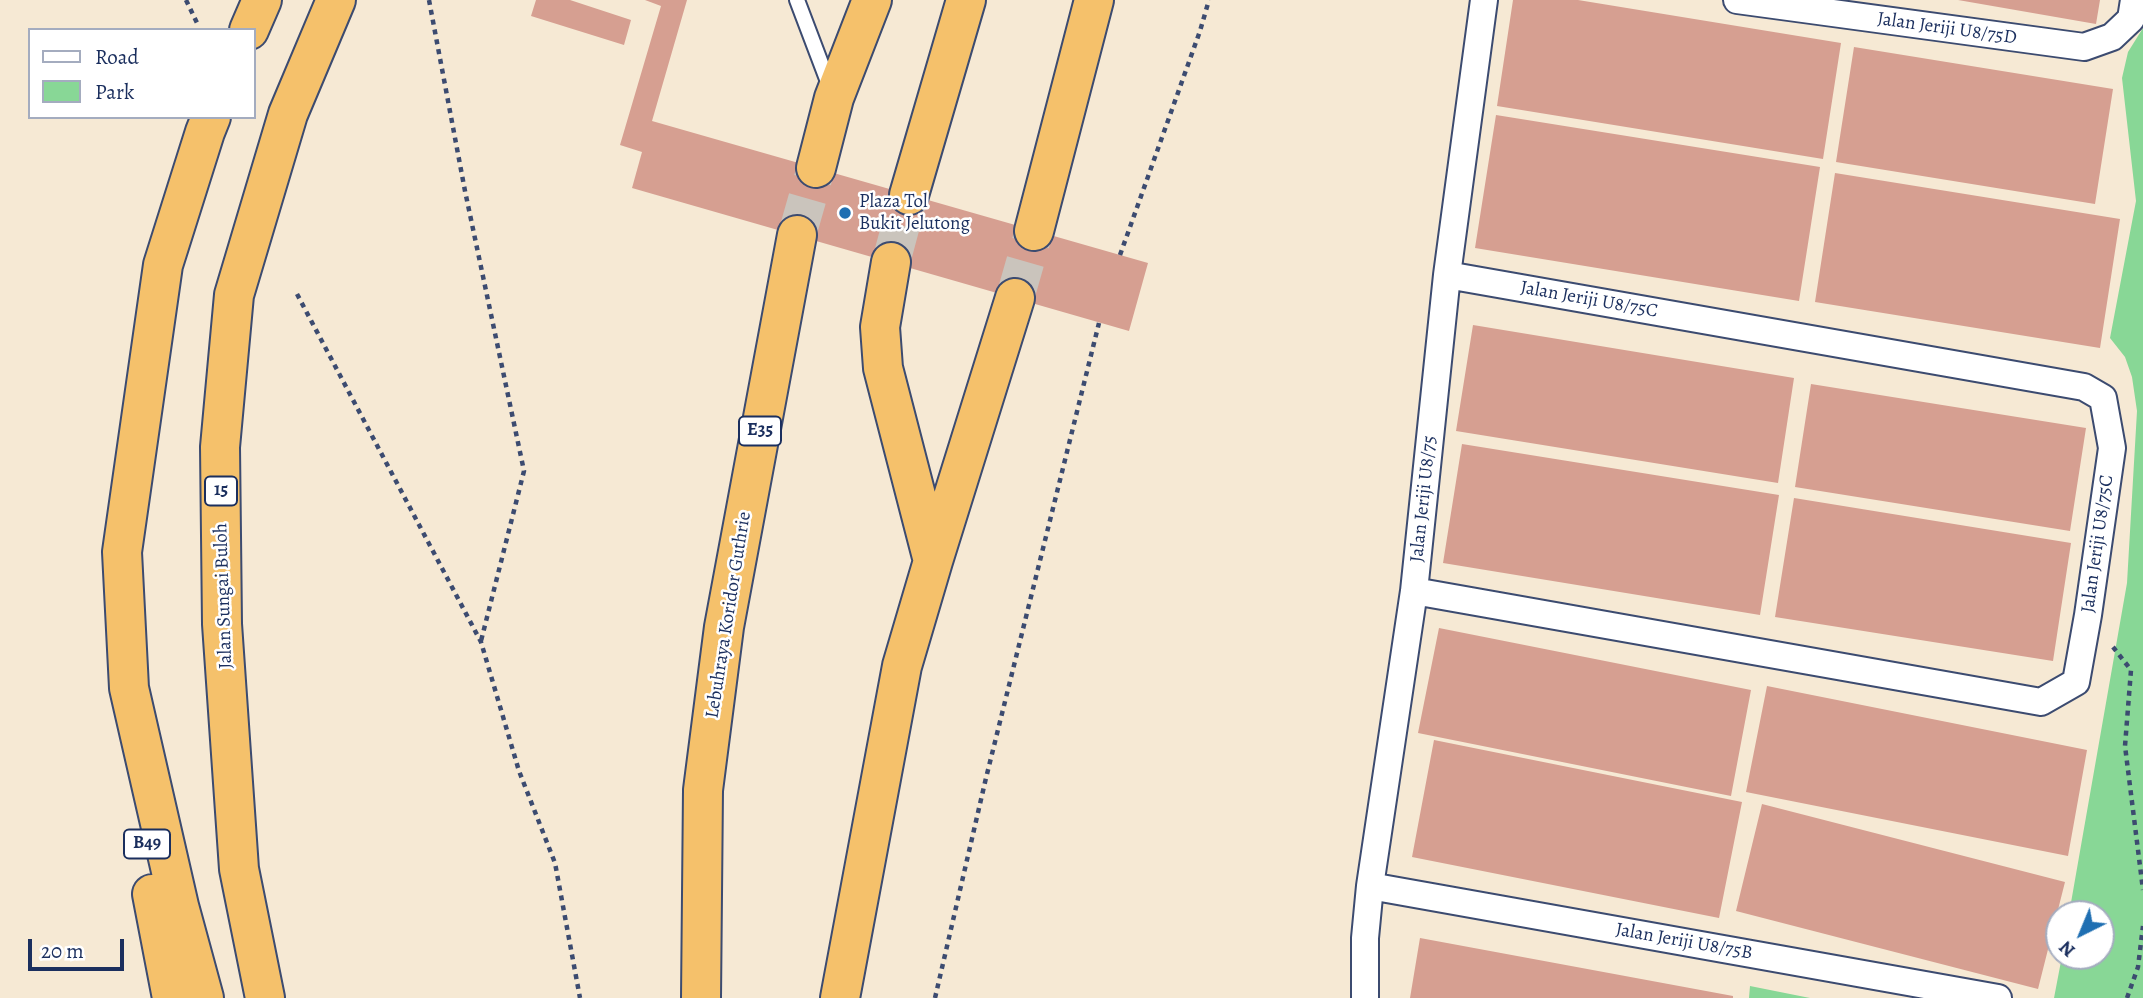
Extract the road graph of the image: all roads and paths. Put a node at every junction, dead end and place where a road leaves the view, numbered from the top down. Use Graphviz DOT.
graph roads {
  1 [pos="186,0"];
  2 [pos="262,0"];
  3 [pos="336,0"];
  4 [pos="429,0"];
  5 [pos="797,0"];
  6 [pos="872,0"];
  7 [pos="966,0"];
  8 [pos="1094,0"];
  9 [pos="1209,0"];
  10 [pos="1484,0"];
  11 [pos="1737,0"];
  12 [pos="2134,0"];
  13 [pos="198,25"];
  14 [pos="250,28"];
  15 [pos="834,98"];
  16 [pos="210,119"];
  17 [pos="816,168"];
  18 [pos="909,195"];
  19 [pos="1034,231"];
  20 [pos="797,236"];
  21 [pos="1120,255"];
  22 [pos="891,262"];
  23 [pos="1447,275"];
  24 [pos="297,294"];
  25 [pos="1015,298"];
  26 [pos="1100,323"];
  27 [pos="933,561"];
  28 [pos="1414,591"];
  29 [pos="2088,615"];
  30 [pos="481,642"];
  31 [pos="129,688"];
  32 [pos="1370,886"];
  33 [pos="2143,890"];
  34 [pos="2143,926"];
  35 [pos="172,998"];
  36 [pos="204,998"];
  37 [pos="265,998"];
  38 [pos="580,998"];
  39 [pos="701,998"];
  40 [pos="840,998"];
  41 [pos="935,998"];
  42 [pos="1365,998"];
  43 [pos="1998,998"];
  44 [pos="2127,998"];
  1 -- 13 [label="path"];
  2 -- 14 [label="highway"];
  3 -- 37 [label="highway, Jalan Sungai Buloh / 15"];
  4 -- 30 [label="path"];
  5 -- 15 [label="lane"];
  6 -- 15 [label="highway"];
  7 -- 18 [label="highway"];
  8 -- 19 [label="highway"];
  9 -- 21 [label="path"];
  10 -- 23 [label="street, Jalan Jeriji U8/75"];
  11 -- 12 [label="street, Jalan Jeriji U8/75D"];
  15 -- 17 [label="highway"];
  16 -- 31 [label="highway"];
  20 -- 39 [label="highway, Lebuhraya Koridor Guthrie / E35"];
  22 -- 27 [label="highway"];
  23 -- 28 [label="street, Jalan Jeriji U8/75"];
  23 -- 29 [label="street, Jalan Jeriji U8/75C"];
  24 -- 30 [label="path"];
  25 -- 27 [label="highway"];
  26 -- 41 [label="path"];
  27 -- 40 [label="highway"];
  28 -- 29 [label="street, Jalan Jeriji U8/75C"];
  28 -- 32 [label="street, Jalan Jeriji U8/75"];
  29 -- 33 [label="path"];
  30 -- 38 [label="path"];
  31 -- 35 [label="highway, B49"];
  31 -- 36 [label="highway"];
  32 -- 42 [label="street, Jalan Jeriji U8/75"];
  32 -- 43 [label="street, Jalan Jeriji U8/75B"];
  34 -- 44 [label="path"];
}
